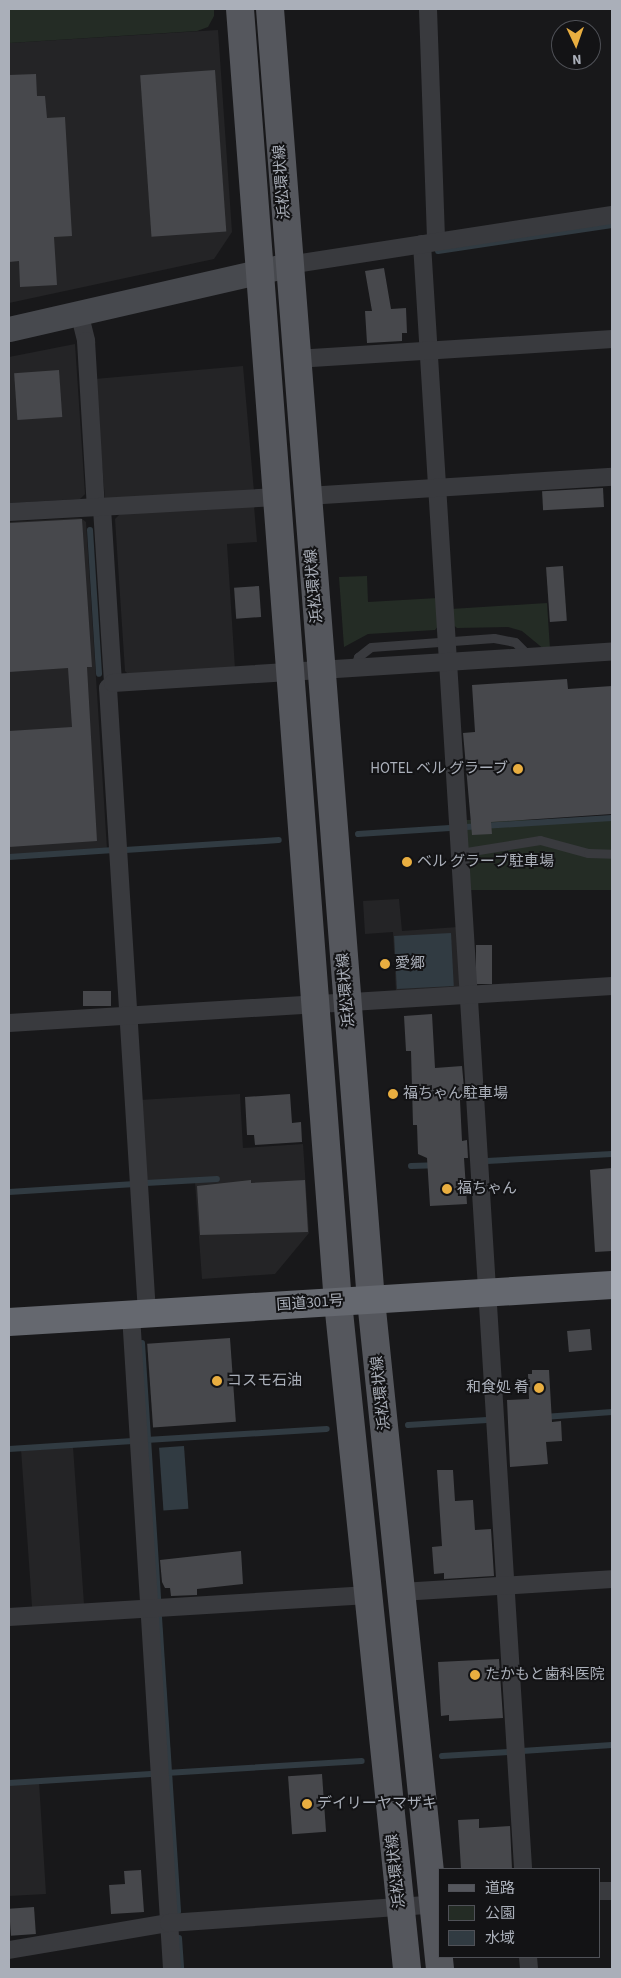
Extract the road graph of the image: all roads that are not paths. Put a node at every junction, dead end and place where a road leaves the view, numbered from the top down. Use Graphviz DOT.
graph roads {
  1 [pos="240,9"];
  2 [pos="270,9"];
  3 [pos="428,9"];
  4 [pos="612,215"];
  5 [pos="429,243"];
  6 [pos="288,264"];
  7 [pos="259,269"];
  8 [pos="79,312"];
  9 [pos="9,330"];
  10 [pos="612,339"];
  11 [pos="428,350"];
  12 [pos="296,359"];
  13 [pos="612,477"];
  14 [pos="437,488"];
  15 [pos="307,496"];
  16 [pos="277,498"];
  17 [pos="99,508"];
  18 [pos="9,512"];
  19 [pos="446,642"];
  20 [pos="612,652"];
  21 [pos="530,657"];
  22 [pos="448,662"];
  23 [pos="354,668"];
  24 [pos="321,670"];
  25 [pos="291,672"];
  26 [pos="113,683"];
  27 [pos="460,853"];
  28 [pos="612,854"];
  29 [pos="612,986"];
  30 [pos="468,995"];
  31 [pos="347,1003"];
  32 [pos="317,1005"];
  33 [pos="129,1016"];
  34 [pos="9,1024"];
  35 [pos="612,1285"];
  36 [pos="487,1292"];
  37 [pos="371,1300"];
  38 [pos="338,1302"];
  39 [pos="139,1314"];
  40 [pos="9,1322"];
  41 [pos="612,1579"];
  42 [pos="505,1586"];
  43 [pos="401,1592"];
  44 [pos="368,1595"];
  45 [pos="149,1608"];
  46 [pos="9,1617"];
  47 [pos="523,1868"];
  48 [pos="437,1904"];
  49 [pos="400,1908"];
  50 [pos="169,1923"];
  51 [pos="438,1926"];
  52 [pos="9,1950"];
  53 [pos="172,1969"];
  54 [pos="407,1969"];
  1 -- 7 [label="main road, 浜松環状線"];
  2 -- 6 [label="main road, 浜松環状線"];
  3 -- 5 [label="street"];
  4 -- 5 [label="street"];
  5 -- 6 [label="street"];
  5 -- 11 [label="street"];
  6 -- 7 [label="street"];
  6 -- 12 [label="main road, 浜松環状線"];
  7 -- 8 [label="street"];
  7 -- 16 [label="main road, 浜松環状線"];
  8 -- 9 [label="street"];
  8 -- 17 [label="street"];
  10 -- 11 [label="street"];
  11 -- 12 [label="street"];
  11 -- 14 [label="street"];
  12 -- 15 [label="main road, 浜松環状線"];
  13 -- 14 [label="street"];
  14 -- 15 [label="street"];
  14 -- 19 [label="street"];
  15 -- 24 [label="main road, 浜松環状線"];
  16 -- 17 [label="street"];
  16 -- 25 [label="main road, 浜松環状線"];
  17 -- 18 [label="street"];
  17 -- 26 [label="street"];
  19 -- 21 [label="lane"];
  19 -- 22 [label="street"];
  19 -- 23 [label="lane"];
  20 -- 21 [label="street"];
  21 -- 22 [label="street"];
  22 -- 23 [label="street"];
  22 -- 27 [label="street"];
  23 -- 24 [label="street"];
  24 -- 25 [label="street"];
  24 -- 31 [label="main road, 浜松環状線"];
  25 -- 26 [label="street"];
  25 -- 32 [label="main road, 浜松環状線"];
  26 -- 33 [label="street"];
  27 -- 28 [label="lane"];
  27 -- 30 [label="street"];
  29 -- 30 [label="street"];
  30 -- 31 [label="street"];
  30 -- 36 [label="street"];
  31 -- 32 [label="street"];
  31 -- 37 [label="main road, 浜松環状線"];
  32 -- 33 [label="street"];
  32 -- 38 [label="main road, 浜松環状線"];
  33 -- 34 [label="street"];
  33 -- 39 [label="street"];
  35 -- 36 [label="highway, 国道301号"];
  36 -- 37 [label="highway, 国道301号"];
  36 -- 42 [label="street"];
  37 -- 38 [label="highway, 国道301号"];
  37 -- 43 [label="main road, 浜松環状線"];
  38 -- 39 [label="highway, 国道301号"];
  38 -- 44 [label="main road, 浜松環状線"];
  39 -- 40 [label="highway, 国道301号"];
  39 -- 45 [label="street"];
  41 -- 42 [label="street"];
  42 -- 43 [label="street"];
  42 -- 47 [label="street"];
  43 -- 48 [label="main road, 浜松環状線"];
  44 -- 45 [label="street"];
  44 -- 49 [label="main road, 浜松環状線"];
  45 -- 46 [label="street"];
  45 -- 50 [label="street"];
  48 -- 49 [label="street"];
  48 -- 51 [label="main road, 浜松環状線"];
  49 -- 50 [label="street"];
  49 -- 54 [label="main road, 浜松環状線"];
  50 -- 52 [label="street"];
  50 -- 53 [label="street"];
}
